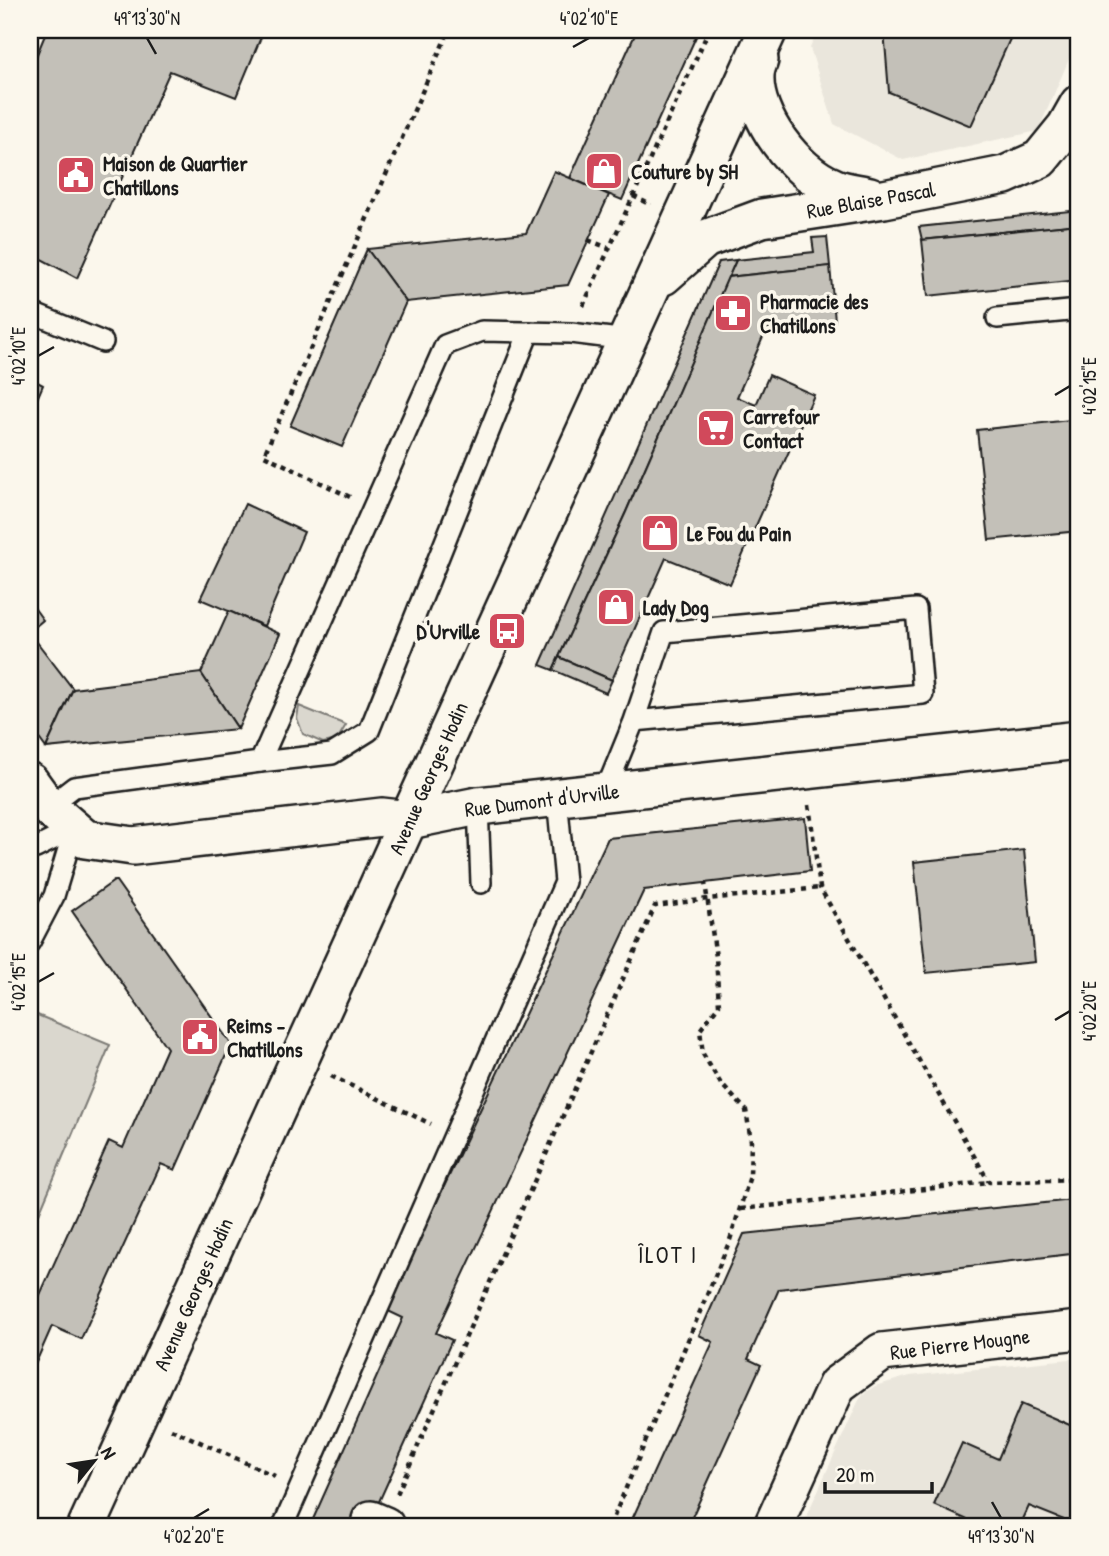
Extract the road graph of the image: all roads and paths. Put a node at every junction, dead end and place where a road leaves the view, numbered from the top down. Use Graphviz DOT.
graph roads {
  1 [pos="449,30"];
  2 [pos="709,30"];
  3 [pos="766,36"];
  4 [pos="1079,104"];
  5 [pos="884,199"];
  6 [pos="588,240"];
  7 [pos="609,248"];
  8 [pos="652,286"];
  9 [pos="1079,310"];
  10 [pos="30,312"];
  11 [pos="997,318"];
  12 [pos="529,332"];
  13 [pos="571,333"];
  14 [pos="627,340"];
  15 [pos="103,342"];
  16 [pos="373,508"];
  17 [pos="634,721"];
  18 [pos="1079,740"];
  19 [pos="260,762"];
  20 [pos="805,770"];
  21 [pos="606,792"];
  22 [pos="557,797"];
  23 [pos="50,806"];
  24 [pos="478,806"];
  25 [pos="409,820"];
  26 [pos="30,848"];
  27 [pos="481,883"];
  28 [pos="705,883"];
  29 [pos="820,888"];
  30 [pos="708,899"];
  31 [pos="30,942"];
  32 [pos="299,1060"];
  33 [pos="455,1135"];
  34 [pos="1079,1179"];
  35 [pos="989,1182"];
  36 [pos="741,1209"];
  37 [pos="1079,1330"];
  38 [pos="138,1414"];
  39 [pos="300,1487"];
  40 [pos="380,1524"];
  41 [pos="87,1526"];
  42 [pos="283,1526"];
  43 [pos="610,1526"];
  44 [pos="773,1526"];
  1 -- 16 [label="path"];
  2 -- 7 [label="path"];
  3 -- 5 [label="street"];
  3 -- 8 [label="street, Avenue Georges Hodin"];
  4 -- 5 [label="street, Rue Blaise Pascal"];
  5 -- 8 [label="street, Rue Blaise Pascal"];
  6 -- 7 [label="path"];
  7 -- 13 [label="path"];
  8 -- 14 [label="street, Avenue Georges Hodin"];
  9 -- 11 [label="lane"];
  10 -- 15 [label="lane"];
  12 -- 13 [label="lane"];
  12 -- 16 [label="lane"];
  12 -- 19 [label="lane"];
  13 -- 14 [label="lane"];
  14 -- 25 [label="street, Avenue Georges Hodin"];
  16 -- 19 [label="lane"];
  17 -- 17 [label="lane"];
  17 -- 21 [label="lane"];
  18 -- 20 [label="street, Rue Dumont d'Urville"];
  19 -- 23 [label="lane"];
  20 -- 21 [label="street, Rue Dumont d'Urville"];
  20 -- 29 [label="path"];
  21 -- 22 [label="street, Rue Dumont d'Urville"];
  22 -- 24 [label="street, Rue Dumont d'Urville"];
  22 -- 33 [label="lane"];
  23 -- 25 [label="street, Rue Dumont d'Urville"];
  23 -- 26 [label="lane"];
  23 -- 31 [label="lane"];
  24 -- 25 [label="street, Rue Dumont d'Urville"];
  24 -- 27 [label="lane"];
  25 -- 32 [label="street, Avenue Georges Hodin"];
  28 -- 30 [label="path"];
  29 -- 30 [label="path"];
  29 -- 35 [label="path"];
  30 -- 36 [label="path"];
  30 -- 40 [label="path"];
  32 -- 33 [label="path"];
  32 -- 38 [label="street, Avenue Georges Hodin"];
  33 -- 39 [label="lane"];
  34 -- 35 [label="path"];
  35 -- 36 [label="path"];
  36 -- 43 [label="path"];
  37 -- 44 [label="street, Rue Pierre Mougne"];
  38 -- 39 [label="path"];
  38 -- 41 [label="street, Avenue Georges Hodin"];
  39 -- 42 [label="lane"];
}
